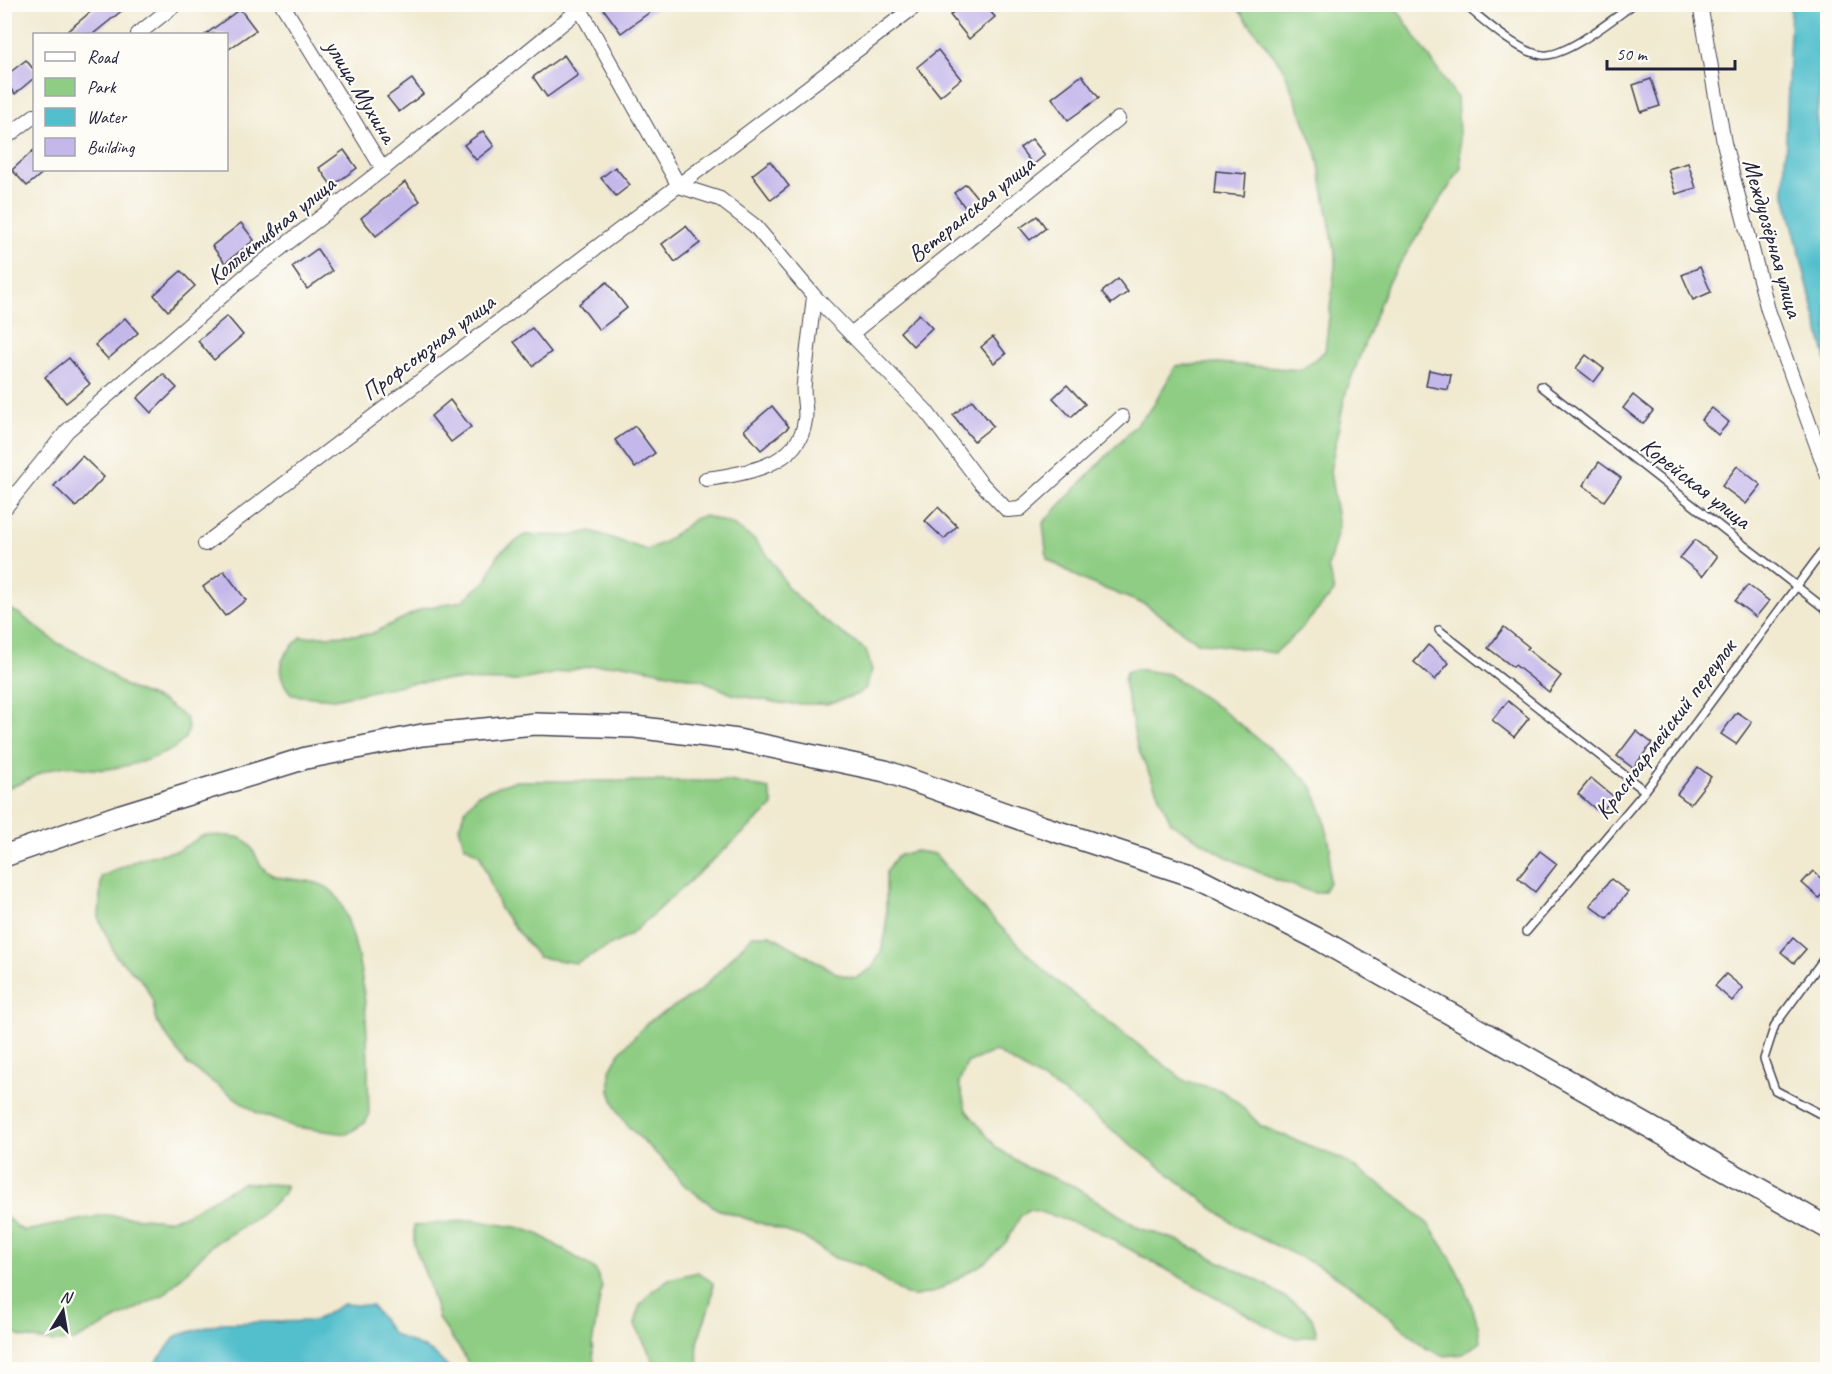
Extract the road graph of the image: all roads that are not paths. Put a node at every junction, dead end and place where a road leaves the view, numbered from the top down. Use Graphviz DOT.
graph roads {
  1 [pos="176,4"];
  2 [pos="282,4"];
  3 [pos="918,4"];
  4 [pos="1464,4"];
  5 [pos="1634,4"];
  6 [pos="1700,4"];
  7 [pos="582,7"];
  8 [pos="139,33"];
  9 [pos="33,117"];
  10 [pos="1118,119"];
  11 [pos="4,139"];
  12 [pos="383,170"];
  13 [pos="679,186"];
  14 [pos="814,296"];
  15 [pos="851,334"];
  16 [pos="1541,386"];
  17 [pos="1122,417"];
  18 [pos="1827,476"];
  19 [pos="706,478"];
  20 [pos="4,509"];
  21 [pos="205,544"];
  22 [pos="1827,544"];
  23 [pos="1796,586"];
  24 [pos="1827,611"];
  25 [pos="1440,630"];
  26 [pos="1645,791"];
  27 [pos="4,856"];
  28 [pos="1526,932"];
  29 [pos="1827,953"];
  30 [pos="1827,1118"];
  31 [pos="1827,1228"];
  1 -- 8 [label="street"];
  2 -- 12 [label="street, улица Мухина"];
  3 -- 13 [label="street, Профсоюзная улица"];
  4 -- 5 [label="lane"];
  6 -- 18 [label="street, Междуозёрная улица"];
  7 -- 12 [label="street, Коллективная улица"];
  7 -- 13 [label="street"];
  9 -- 11 [label="street"];
  10 -- 15 [label="street, Ветеранская улица"];
  12 -- 20 [label="street, Коллективная улица"];
  13 -- 14 [label="street"];
  13 -- 21 [label="street, Профсоюзная улица"];
  14 -- 15 [label="street"];
  14 -- 19 [label="street"];
  15 -- 17 [label="street"];
  16 -- 23 [label="lane, Корейская улица"];
  22 -- 23 [label="lane, Красноармейский переулок"];
  23 -- 24 [label="lane, Корейская улица"];
  23 -- 26 [label="lane, Красноармейский переулок"];
  25 -- 26 [label="lane"];
  26 -- 28 [label="lane, Красноармейский переулок"];
  27 -- 31 [label="main road"];
  29 -- 30 [label="lane"];
}
